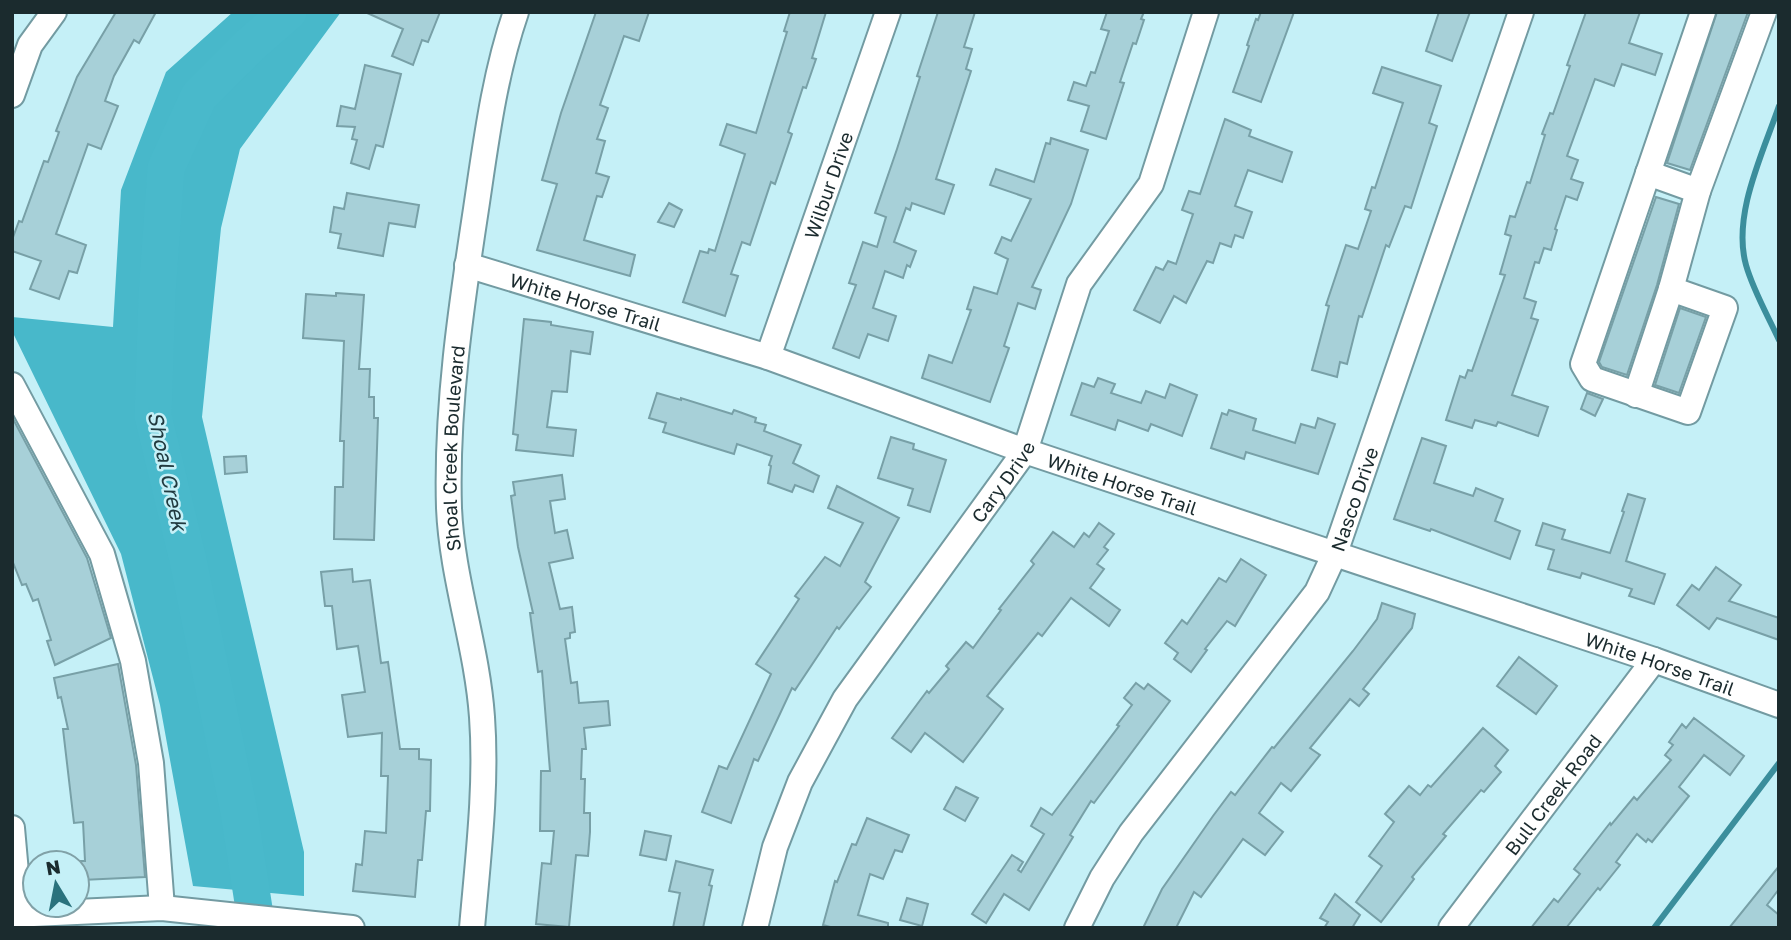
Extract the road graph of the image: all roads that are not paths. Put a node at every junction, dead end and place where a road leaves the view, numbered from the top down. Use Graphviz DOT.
graph roads {
  1 [pos="54,12"];
  2 [pos="516,12"];
  3 [pos="888,12"];
  4 [pos="1206,12"];
  5 [pos="1521,12"];
  6 [pos="1703,12"];
  7 [pos="1764,12"];
  8 [pos="12,95"];
  9 [pos="1648,173"];
  10 [pos="1698,191"];
  11 [pos="467,265"];
  12 [pos="1671,289"];
  13 [pos="768,357"];
  14 [pos="12,385"];
  15 [pos="1636,395"];
  16 [pos="1025,451"];
  17 [pos="1335,553"];
  18 [pos="1654,660"];
  19 [pos="1779,705"];
  20 [pos="12,828"];
  21 [pos="162,908"];
  22 [pos="18,919"];
  23 [pos="352,928"];
  24 [pos="472,928"];
  25 [pos="755,928"];
  26 [pos="1077,928"];
  27 [pos="1451,928"];
  1 -- 8 [label="street"];
  2 -- 11 [label="street, Shoal Creek Boulevard"];
  3 -- 13 [label="street, Wilbur Drive"];
  4 -- 16 [label="street, Cary Drive"];
  5 -- 17 [label="street, Nasco Drive"];
  6 -- 9 [label="street"];
  7 -- 10 [label="street"];
  9 -- 10 [label="street"];
  9 -- 15 [label="street"];
  10 -- 12 [label="street"];
  11 -- 13 [label="street, White Horse Trail"];
  11 -- 24 [label="street, Shoal Creek Boulevard"];
  12 -- 15 [label="street"];
  12 -- 15 [label="street"];
  13 -- 16 [label="street, White Horse Trail"];
  14 -- 21 [label="street"];
  16 -- 17 [label="street, White Horse Trail"];
  16 -- 25 [label="street, Cary Drive"];
  17 -- 18 [label="street, White Horse Trail"];
  17 -- 26 [label="street, Nasco Drive"];
  18 -- 19 [label="street, White Horse Trail"];
  18 -- 27 [label="street, Bull Creek Road"];
  20 -- 22 [label="street"];
  21 -- 22 [label="street"];
  21 -- 23 [label="street"];
}
